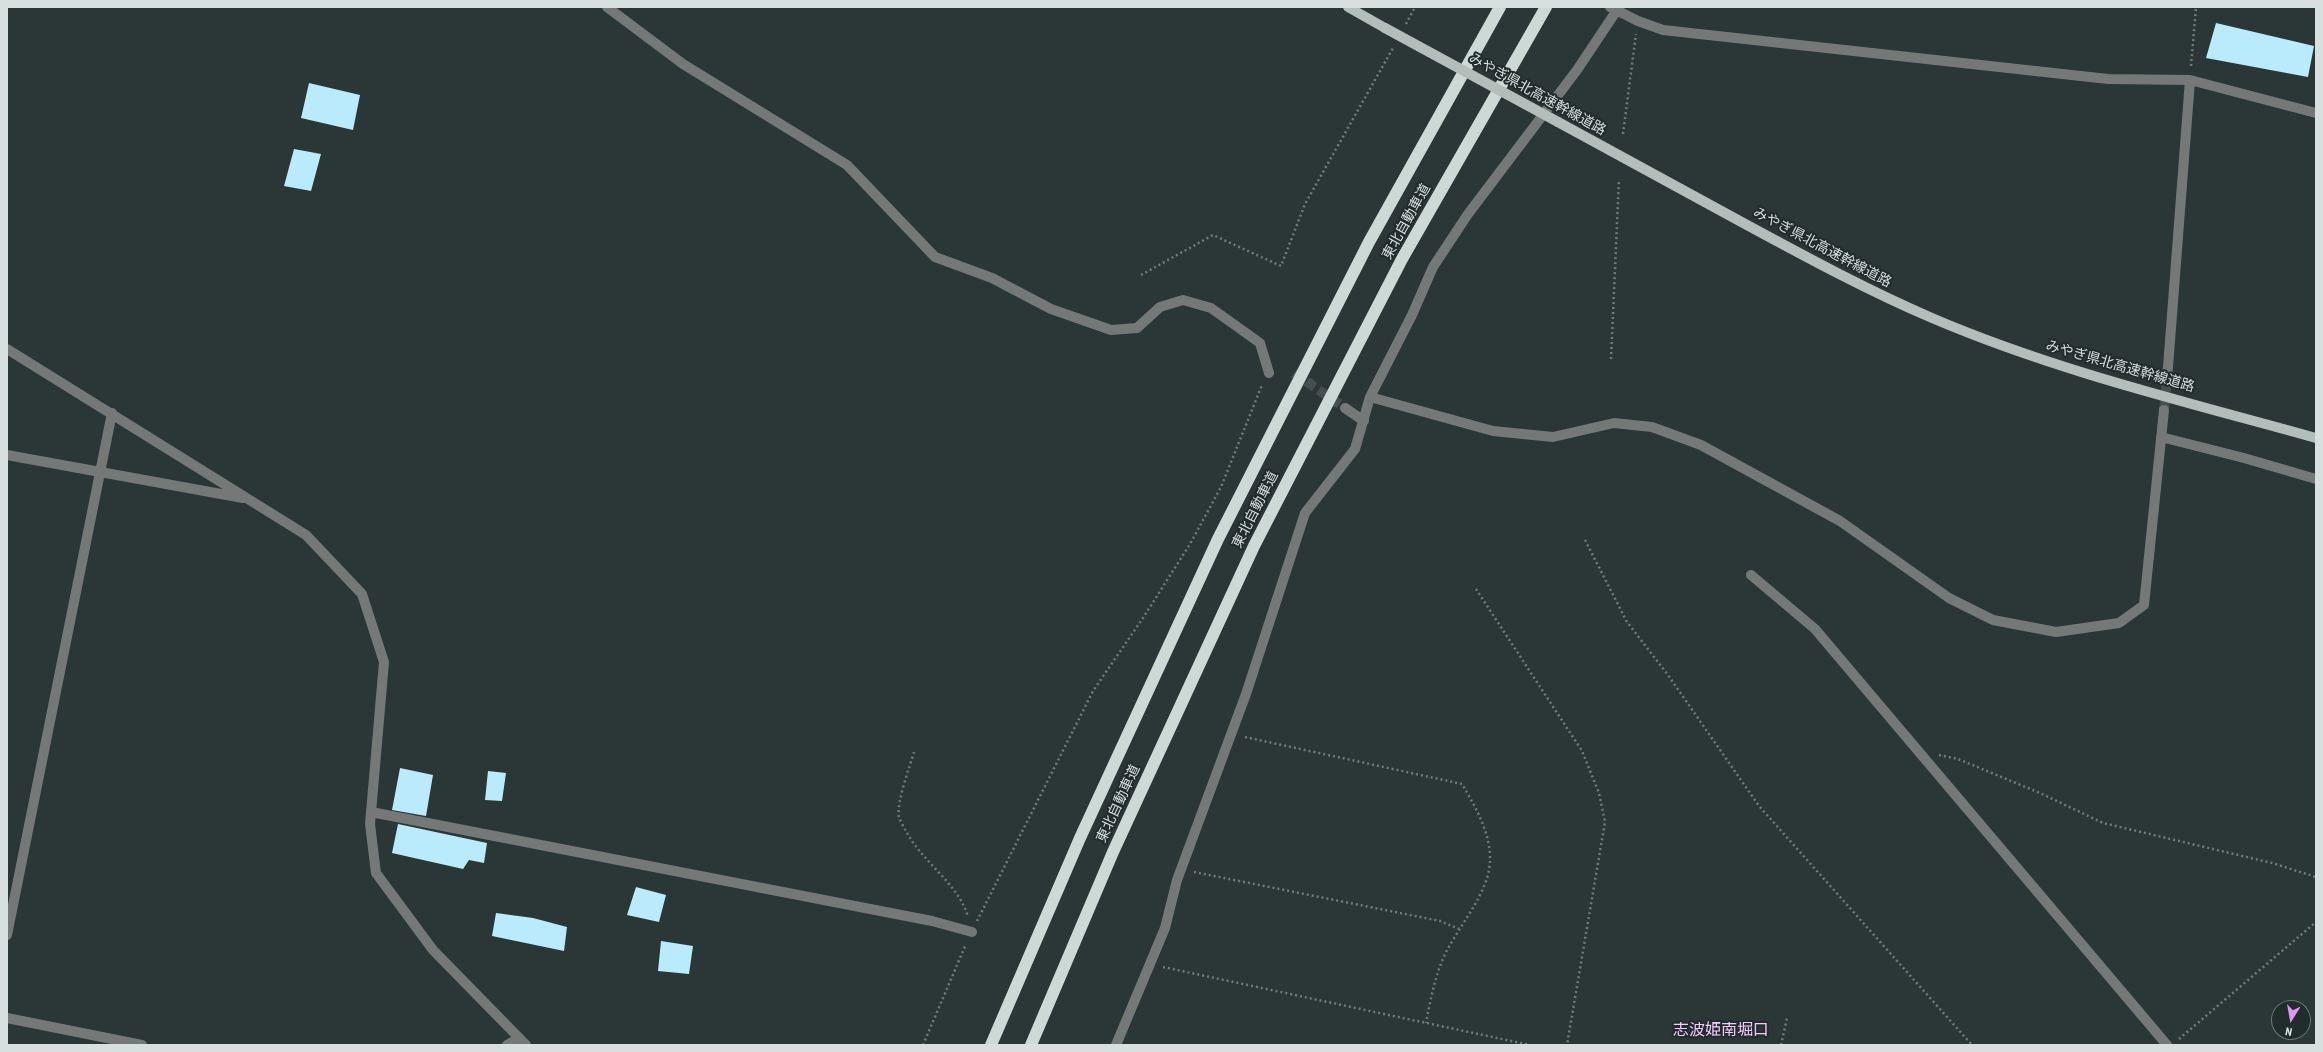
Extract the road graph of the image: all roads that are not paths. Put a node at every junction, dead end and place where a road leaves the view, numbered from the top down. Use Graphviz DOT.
graph roads {
  1 [pos="607,7"];
  2 [pos="1348,7"];
  3 [pos="1500,7"];
  4 [pos="1546,7"];
  5 [pos="1615,8"];
  6 [pos="2190,80"];
  7 [pos="2316,113"];
  8 [pos="7,349"];
  9 [pos="1269,373"];
  10 [pos="2167,380"];
  11 [pos="1370,397"];
  12 [pos="1345,408"];
  13 [pos="2164,410"];
  14 [pos="112,413"];
  15 [pos="1364,421"];
  16 [pos="2161,437"];
  17 [pos="2316,438"];
  18 [pos="7,455"];
  19 [pos="100,473"];
  20 [pos="2316,479"];
  21 [pos="249,500"];
  22 [pos="1751,575"];
  23 [pos="371,812"];
  24 [pos="972,932"];
  25 [pos="7,935"];
  26 [pos="7,1018"];
  27 [pos="522,1042"];
  28 [pos="142,1045"];
  29 [pos="507,1045"];
  30 [pos="991,1045"];
  31 [pos="1031,1045"];
  32 [pos="1116,1045"];
  33 [pos="2167,1045"];
  1 -- 9 [label="street"];
  2 -- 17 [label="main road, みやぎ県北高速幹線道路, bridge"];
  3 -- 30 [label="highway, 東北自動車道"];
  4 -- 31 [label="highway, 東北自動車道"];
  5 -- 6 [label="street"];
  5 -- 11 [label="street"];
  6 -- 7 [label="street"];
  6 -- 10 [label="street"];
  8 -- 14 [label="street"];
  11 -- 15 [label="street"];
  11 -- 16 [label="street"];
  12 -- 15 [label="street"];
  13 -- 16 [label="street"];
  14 -- 19 [label="street"];
  14 -- 21 [label="street"];
  15 -- 32 [label="street"];
  16 -- 20 [label="street"];
  18 -- 19 [label="street"];
  19 -- 21 [label="street"];
  19 -- 25 [label="street"];
  21 -- 23 [label="street"];
  22 -- 33 [label="street"];
  23 -- 24 [label="street"];
  23 -- 27 [label="street"];
  26 -- 28 [label="street"];
  27 -- 29 [label="street"];
}
